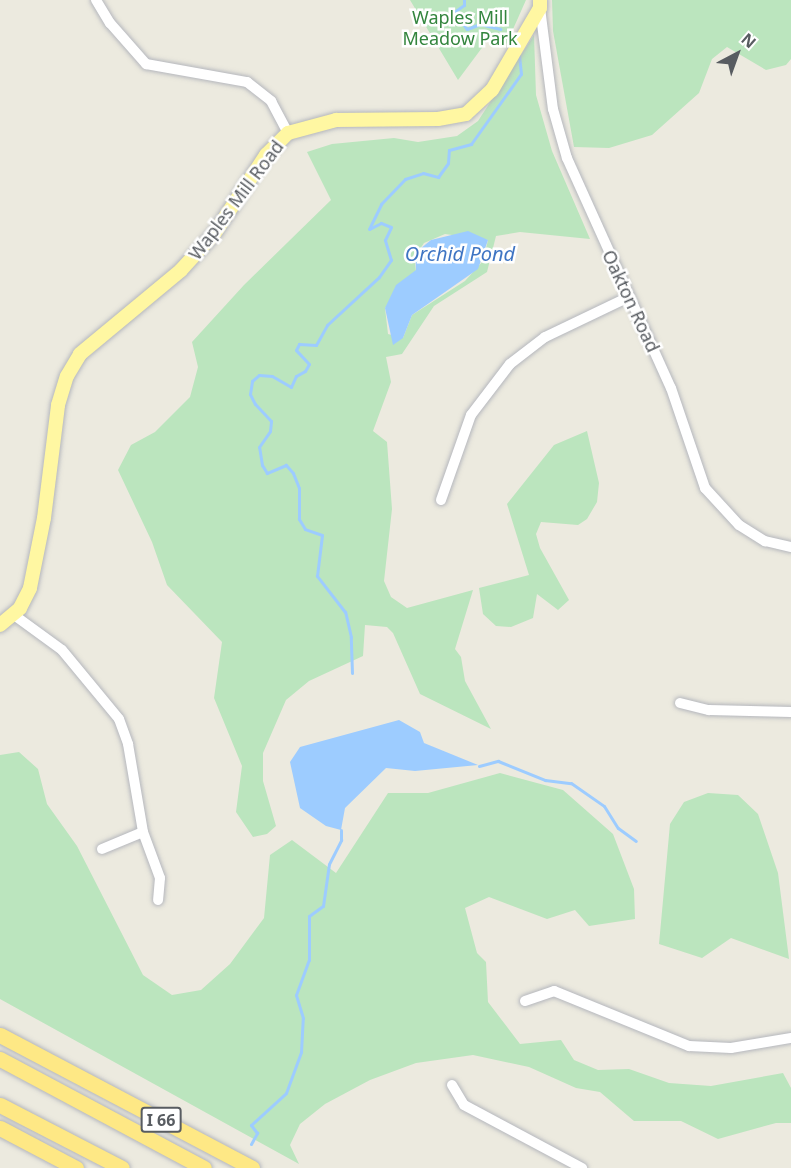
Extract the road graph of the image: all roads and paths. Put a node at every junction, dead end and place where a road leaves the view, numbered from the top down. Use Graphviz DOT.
graph roads {
  1 [pos="96,0"];
  2 [pos="540,4"];
  3 [pos="288,133"];
  4 [pos="629,297"];
  5 [pos="441,500"];
  6 [pos="791,547"];
  7 [pos="14,615"];
  8 [pos="0,625"];
  9 [pos="680,703"];
  10 [pos="791,712"];
  11 [pos="143,832"];
  12 [pos="102,849"];
  13 [pos="158,900"];
  14 [pos="525,1001"];
  15 [pos="0,1035"];
  16 [pos="791,1038"];
  17 [pos="0,1059"];
  18 [pos="452,1085"];
  19 [pos="0,1105"];
  20 [pos="0,1128"];
  21 [pos="76,1168"];
  22 [pos="122,1168"];
  23 [pos="204,1168"];
  24 [pos="252,1168"];
  25 [pos="582,1168"];
  1 -- 3 [label="street"];
  2 -- 3 [label="main road, Waples Mill Road"];
  2 -- 4 [label="street, Oakton Road"];
  3 -- 7 [label="main road, Waples Mill Road"];
  4 -- 5 [label="street"];
  4 -- 6 [label="street, Oakton Road"];
  7 -- 8 [label="main road, Waples Mill Road"];
  7 -- 11 [label="street"];
  9 -- 10 [label="street"];
  11 -- 12 [label="street"];
  11 -- 13 [label="street"];
  14 -- 16 [label="street"];
  15 -- 24 [label="highway, I 66"];
  17 -- 23 [label="highway"];
  18 -- 25 [label="street"];
  19 -- 22 [label="highway"];
  20 -- 21 [label="highway"];
}
